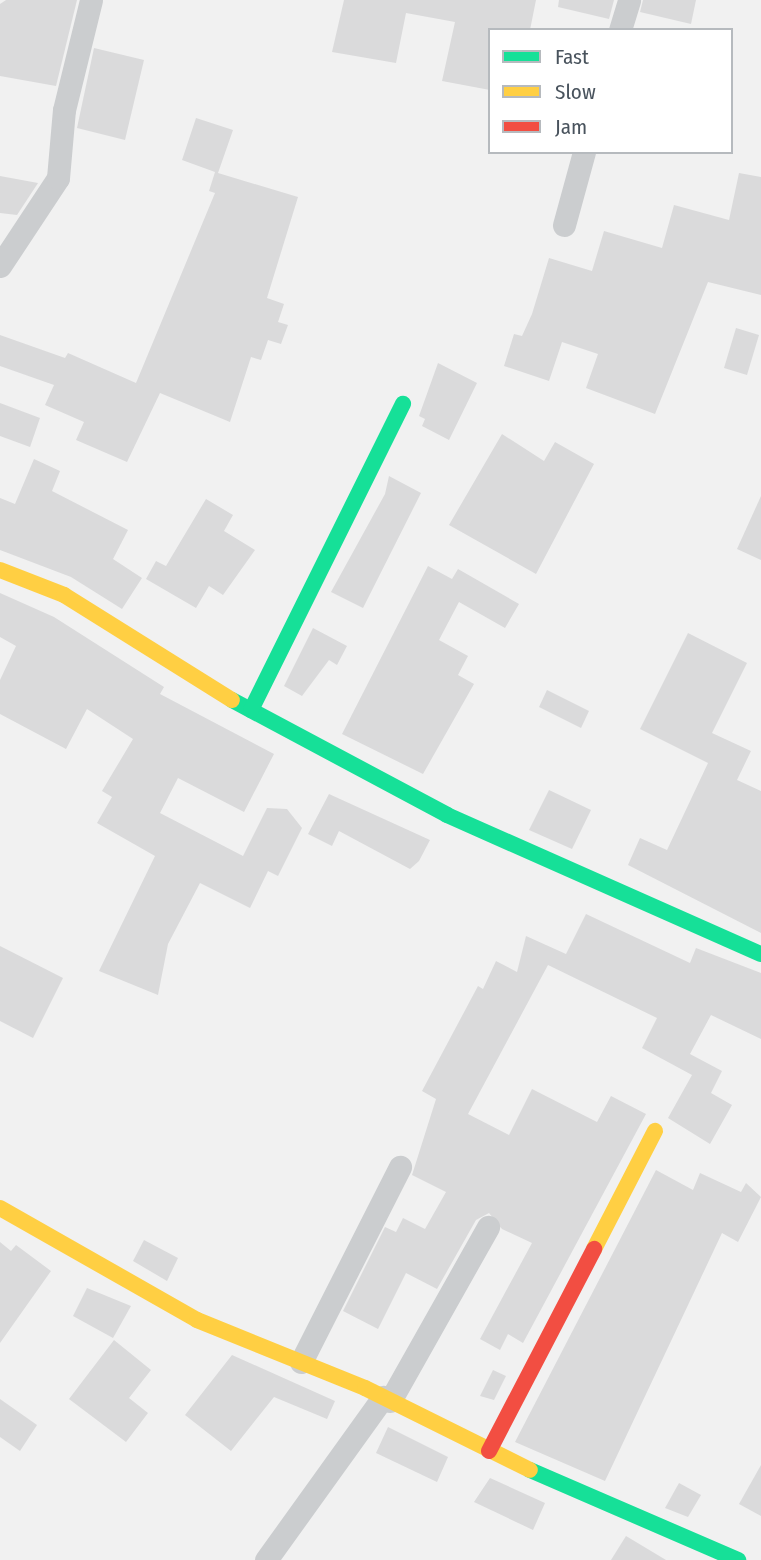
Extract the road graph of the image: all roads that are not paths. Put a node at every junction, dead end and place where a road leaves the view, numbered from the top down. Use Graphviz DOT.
graph roads {
  1 [pos="91,0"];
  2 [pos="629,0"];
  3 [pos="621,28"];
  4 [pos="583,154"];
  5 [pos="564,225"];
  6 [pos="0,266"];
  7 [pos="403,404"];
  8 [pos="0,570"];
  9 [pos="251,710"];
  10 [pos="761,954"];
  11 [pos="655,1131"];
  12 [pos="400,1167"];
  13 [pos="0,1208"];
  14 [pos="488,1227"];
  15 [pos="301,1362"];
  16 [pos="386,1399"];
  17 [pos="489,1451"];
  18 [pos="266,1560"];
  19 [pos="738,1560"];
  1 -- 6 [label="street"];
  2 -- 3 [label="street"];
  4 -- 5 [label="street"];
  7 -- 9 [label="street"];
  8 -- 9 [label="street"];
  9 -- 10 [label="street"];
  11 -- 17 [label="street"];
  12 -- 15 [label="street"];
  13 -- 15 [label="street"];
  14 -- 16 [label="street"];
  15 -- 16 [label="street"];
  16 -- 17 [label="street"];
  16 -- 18 [label="street"];
  17 -- 19 [label="street"];
}
